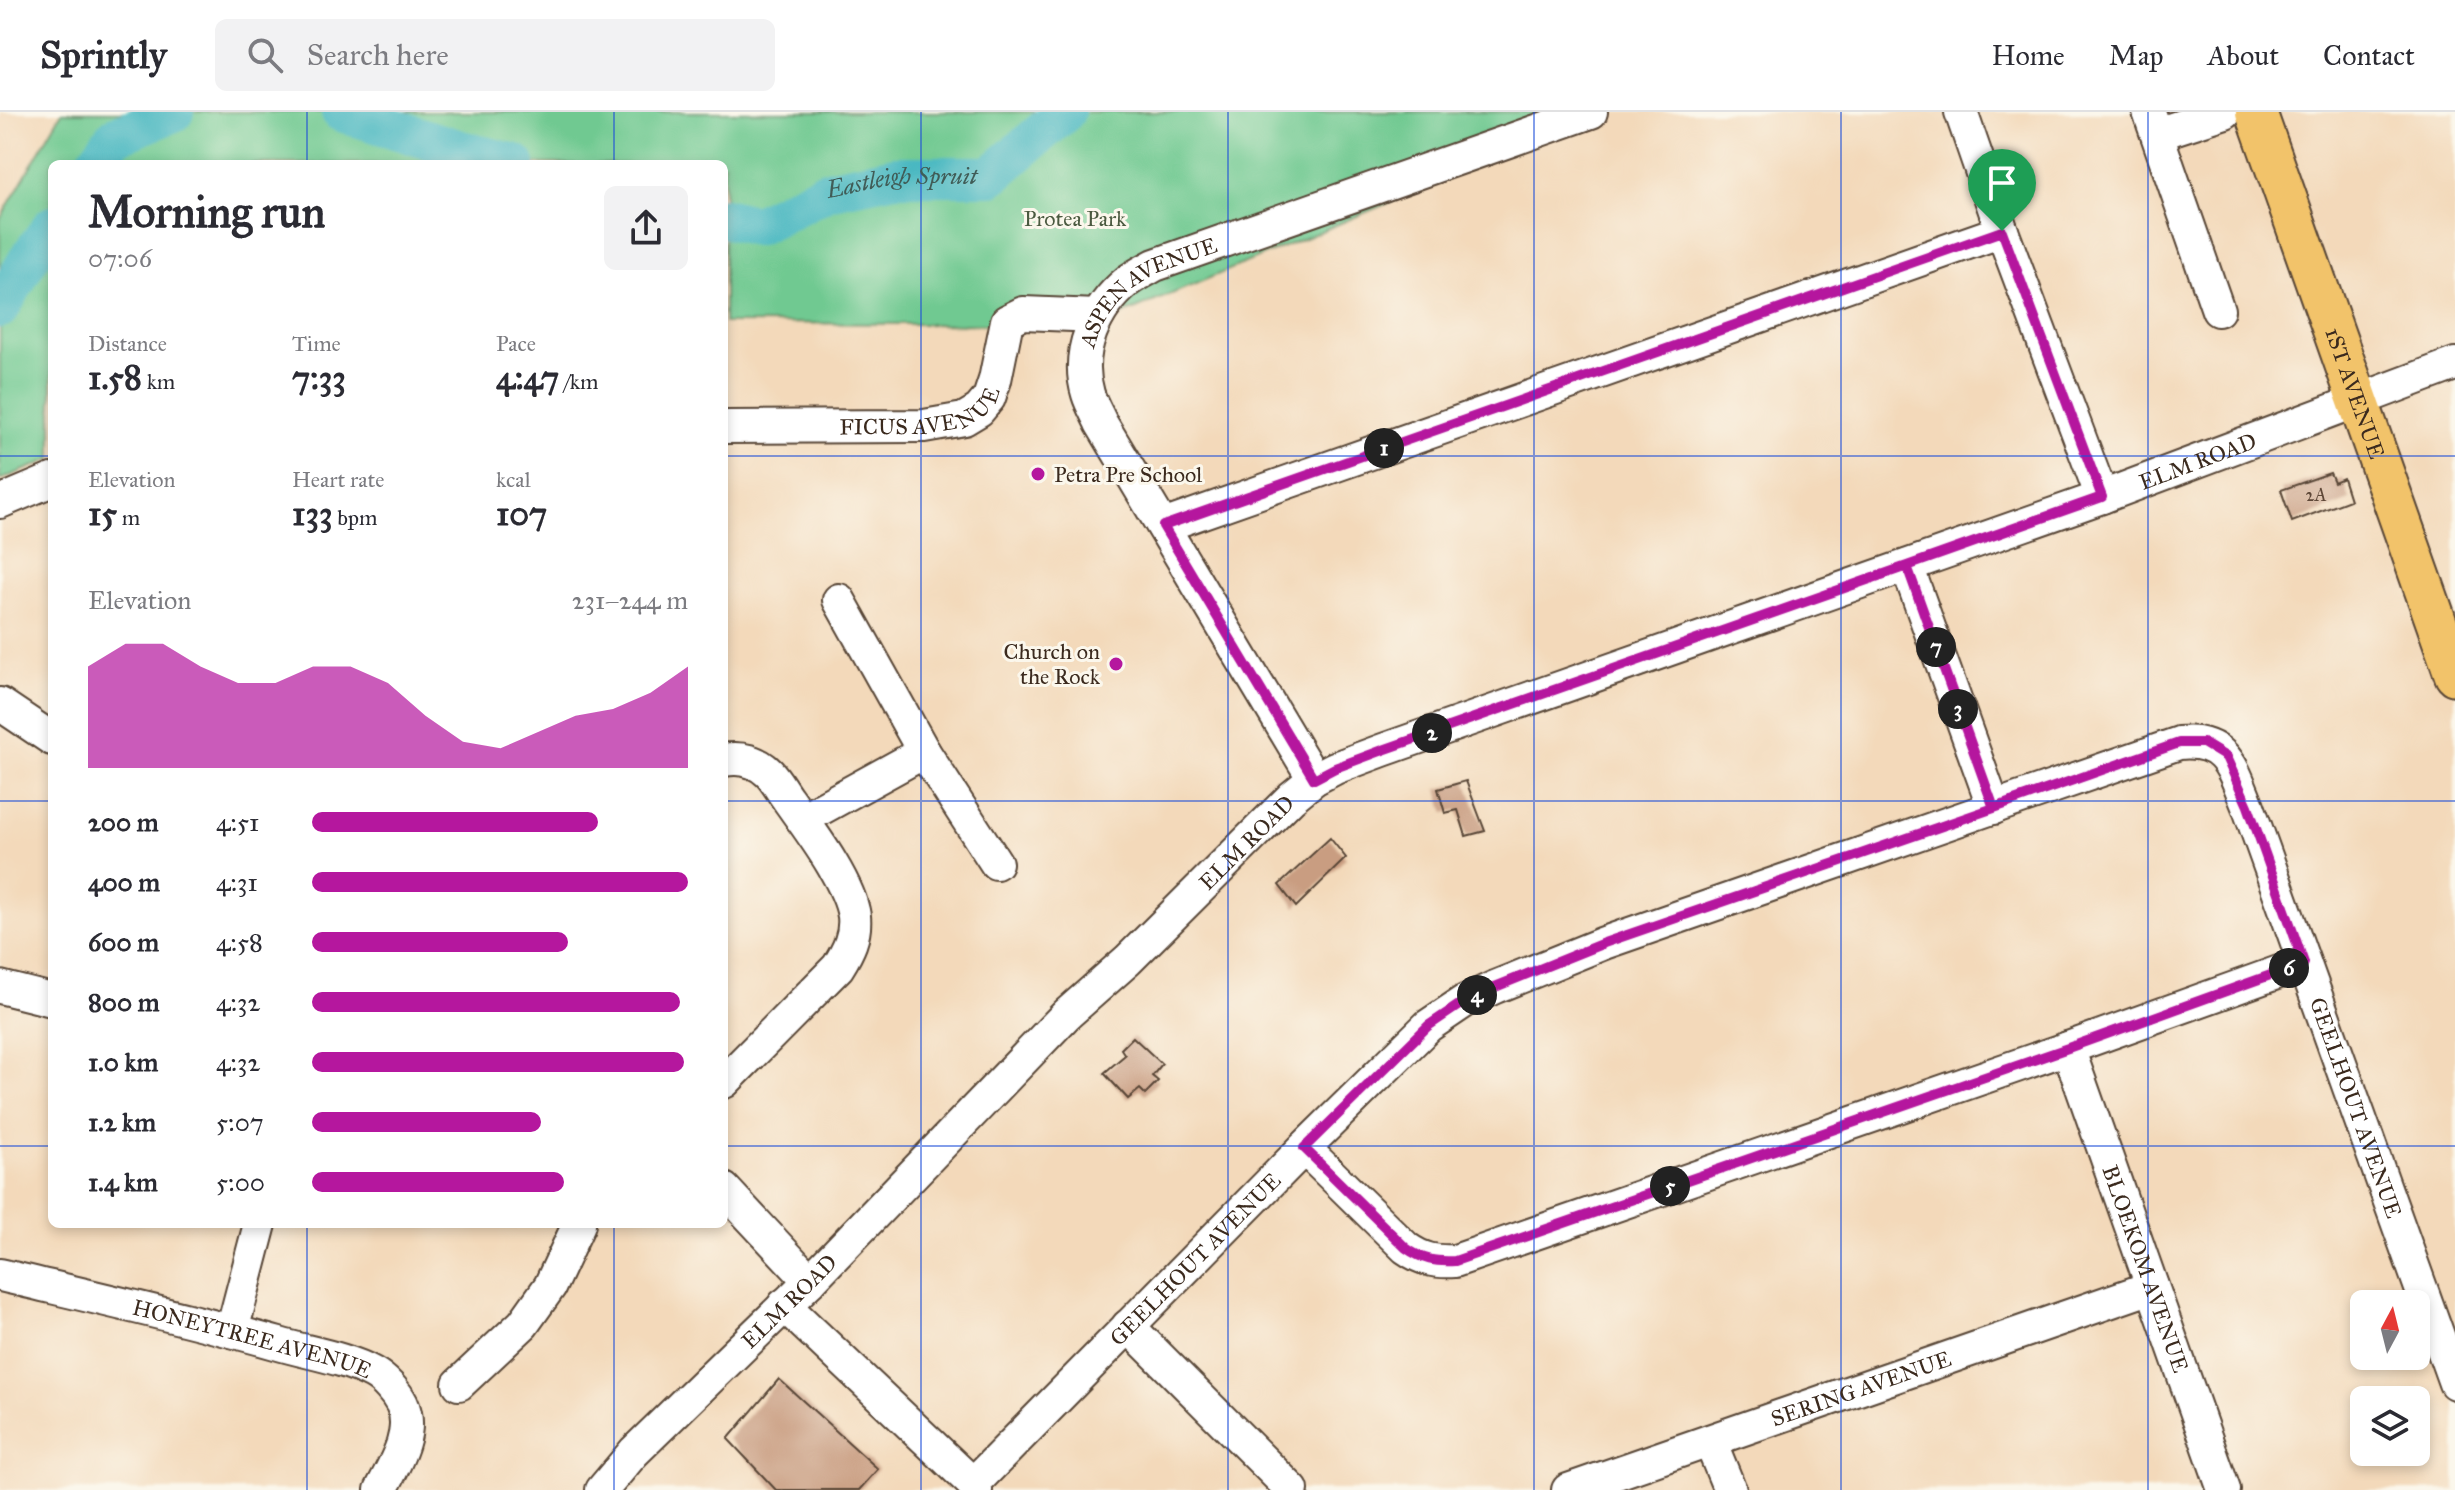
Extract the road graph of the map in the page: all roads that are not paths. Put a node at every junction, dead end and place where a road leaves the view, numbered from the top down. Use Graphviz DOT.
graph roads {
  1 [pos="1591,112"];
  2 [pos="1961,112"];
  3 [pos="2225,112"];
  4 [pos="2256,112"];
  5 [pos="2153,123"];
  6 [pos="2002,231"];
  7 [pos="2218,310"];
  8 [pos="1098,316"];
  9 [pos="2455,364"];
  10 [pos="2358,402"];
  11 [pos="728,427"];
  12 [pos="48,482"];
  13 [pos="2102,497"];
  14 [pos="0,502"];
  15 [pos="1163,526"];
  16 [pos="1907,566"];
  17 [pos="839,600"];
  18 [pos="2455,675"];
  19 [pos="0,704"];
  20 [pos="48,736"];
  21 [pos="924,752"];
  22 [pos="728,759"];
  23 [pos="1314,779"];
  24 [pos="1994,808"];
  25 [pos="802,819"];
  26 [pos="996,863"];
  27 [pos="2304,963"];
  28 [pos="0,987"];
  29 [pos="48,999"];
  30 [pos="2068,1048"];
  31 [pos="728,1078"];
  32 [pos="1304,1148"];
  33 [pos="728,1193"];
  34 [pos="259,1228"];
  35 [pos="577,1228"];
  36 [pos="0,1275"];
  37 [pos="810,1281"];
  38 [pos="2152,1287"];
  39 [pos="784,1305"];
  40 [pos="1128,1326"];
  41 [pos="232,1331"];
  42 [pos="2455,1383"];
  43 [pos="459,1384"];
  44 [pos="1710,1441"];
  45 [pos="975,1487"];
  46 [pos="381,1490"];
  47 [pos="602,1490"];
  48 [pos="1292,1490"];
  49 [pos="1568,1490"];
  50 [pos="1730,1490"];
  51 [pos="2224,1490"];
  1 -- 8 [label="street, ASPEN AVENUE"];
  2 -- 6 [label="street"];
  3 -- 5 [label="street"];
  4 -- 10 [label="main road, 1ST AVENUE"];
  5 -- 7 [label="street"];
  6 -- 13 [label="street"];
  6 -- 15 [label="street"];
  8 -- 11 [label="street, FICUS AVENUE"];
  8 -- 15 [label="street, ASPEN AVENUE"];
  9 -- 10 [label="street, ELM ROAD"];
  10 -- 13 [label="street, ELM ROAD"];
  10 -- 18 [label="main road, 1ST AVENUE"];
  12 -- 14 [label="street"];
  13 -- 16 [label="street, ELM ROAD"];
  15 -- 23 [label="street, ASPEN AVENUE"];
  16 -- 23 [label="street, ELM ROAD"];
  16 -- 24 [label="street"];
  17 -- 21 [label="street"];
  19 -- 20 [label="street"];
  21 -- 25 [label="street"];
  21 -- 26 [label="street"];
  22 -- 25 [label="street"];
  23 -- 37 [label="street, ELM ROAD"];
  24 -- 27 [label="street, GEELHOUT AVENUE"];
  24 -- 32 [label="street, GEELHOUT AVENUE"];
  25 -- 31 [label="street"];
  27 -- 30 [label="street"];
  27 -- 42 [label="street, GEELHOUT AVENUE"];
  28 -- 29 [label="street"];
  30 -- 32 [label="street"];
  30 -- 38 [label="street, BLOEKOM AVENUE"];
  32 -- 40 [label="street, GEELHOUT AVENUE"];
  33 -- 37 [label="street"];
  34 -- 41 [label="street"];
  35 -- 43 [label="street"];
  36 -- 41 [label="street, HONEYTREE AVENUE"];
  37 -- 39 [label="street, ELM ROAD"];
  38 -- 44 [label="street, SERING AVENUE"];
  38 -- 51 [label="street, BLOEKOM AVENUE"];
  39 -- 45 [label="street"];
  39 -- 47 [label="street, ELM ROAD"];
  40 -- 45 [label="street, GEELHOUT AVENUE"];
  40 -- 48 [label="street"];
  41 -- 46 [label="street, HONEYTREE AVENUE"];
  44 -- 49 [label="street, SERING AVENUE"];
  44 -- 50 [label="street"];
}
